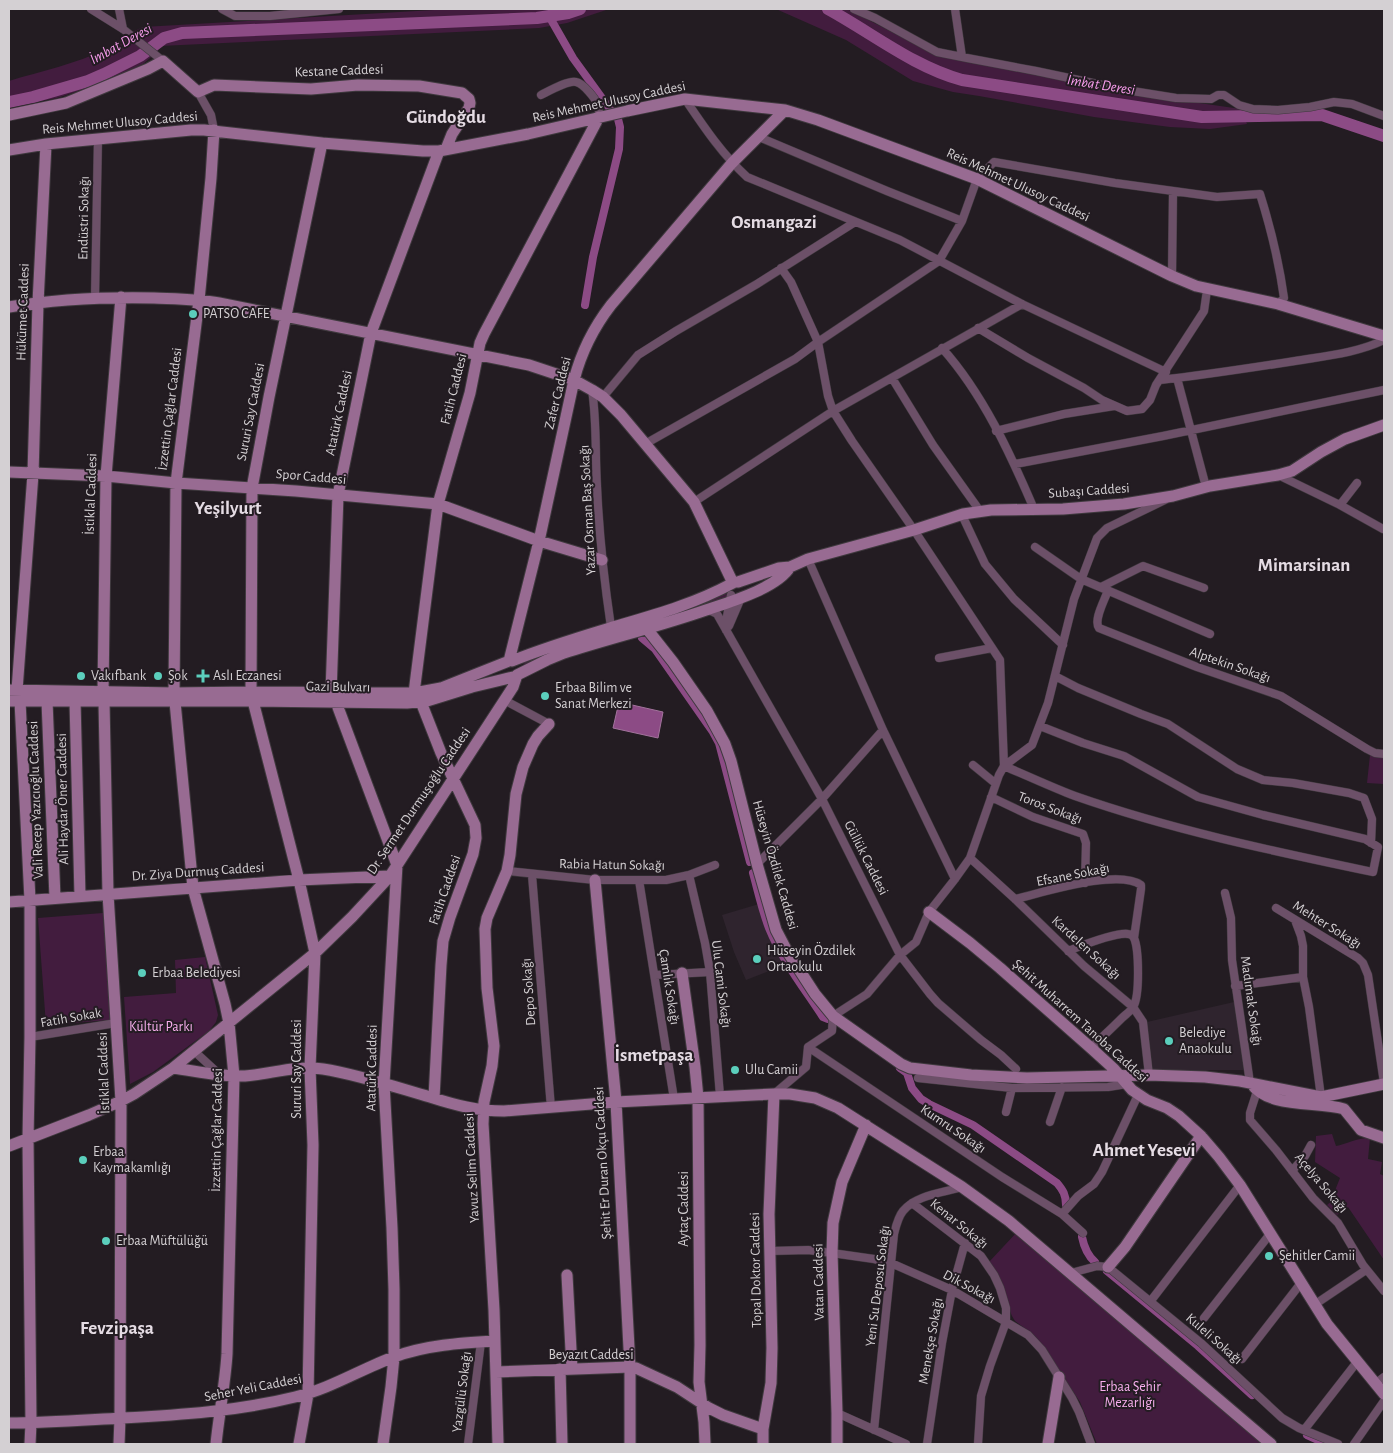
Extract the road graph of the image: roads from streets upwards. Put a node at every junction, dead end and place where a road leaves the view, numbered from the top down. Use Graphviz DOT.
graph roads {
  1 [pos="90,9"];
  2 [pos="120,9"];
  3 [pos="222,9"];
  4 [pos="339,9"];
  5 [pos="854,9"];
  6 [pos="955,9"];
  7 [pos="123,29"];
  8 [pos="962,57"];
  9 [pos="163,61"];
  10 [pos="198,92"];
  11 [pos="541,95"];
  12 [pos="685,99"];
  13 [pos="786,110"];
  14 [pos="9,115"];
  15 [pos="1384,116"];
  16 [pos="599,117"];
  17 [pos="214,130"];
  18 [pos="759,137"];
  19 [pos="98,138"];
  20 [pos="322,143"];
  21 [pos="46,144"];
  22 [pos="9,150"];
  23 [pos="443,150"];
  24 [pos="732,163"];
  25 [pos="976,179"];
  26 [pos="1174,192"];
  27 [pos="962,221"];
  28 [pos="855,222"];
  29 [pos="939,261"];
  30 [pos="781,268"];
  31 [pos="1172,276"];
  32 [pos="1207,290"];
  33 [pos="122,297"];
  34 [pos="94,298"];
  35 [pos="199,300"];
  36 [pos="38,303"];
  37 [pos="1022,304"];
  38 [pos="1278,304"];
  39 [pos="9,306"];
  40 [pos="286,315"];
  41 [pos="978,328"];
  42 [pos="372,333"];
  43 [pos="1384,338"];
  44 [pos="818,342"];
  45 [pos="942,348"];
  46 [pos="478,354"];
  47 [pos="1166,372"];
  48 [pos="892,378"];
  49 [pos="1177,378"];
  50 [pos="574,380"];
  51 [pos="1160,380"];
  52 [pos="592,390"];
  53 [pos="1384,390"];
  54 [pos="604,397"];
  55 [pos="1114,406"];
  56 [pos="833,410"];
  57 [pos="1384,425"];
  58 [pos="1190,430"];
  59 [pos="996,431"];
  60 [pos="645,444"];
  61 [pos="1015,464"];
  62 [pos="9,472"];
  63 [pos="33,474"];
  64 [pos="106,476"];
  65 [pos="1278,476"];
  66 [pos="176,483"];
  67 [pos="1357,483"];
  68 [pos="1206,487"];
  69 [pos="252,488"];
  70 [pos="338,494"];
  71 [pos="1173,496"];
  72 [pos="694,502"];
  73 [pos="438,504"];
  74 [pos="1340,505"];
  75 [pos="1034,509"];
  76 [pos="980,511"];
  77 [pos="962,514"];
  78 [pos="1384,528"];
  79 [pos="914,530"];
  80 [pos="539,541"];
  81 [pos="1035,547"];
  82 [pos="808,559"];
  83 [pos="602,560"];
  84 [pos="1082,579"];
  85 [pos="1204,588"];
  86 [pos="1105,589"];
  87 [pos="735,592"];
  88 [pos="707,609"];
  89 [pos="611,628"];
  90 [pos="647,629"];
  91 [pos="726,632"];
  92 [pos="1210,634"];
  93 [pos="1063,645"];
  94 [pos="992,648"];
  95 [pos="939,658"];
  96 [pos="510,670"];
  97 [pos="1055,676"];
  98 [pos="488,683"];
  99 [pos="14,696"];
  100 [pos="252,696"];
  101 [pos="103,697"];
  102 [pos="175,697"];
  103 [pos="333,698"];
  104 [pos="417,698"];
  105 [pos="504,700"];
  106 [pos="47,701"];
  107 [pos="75,701"];
  108 [pos="549,724"];
  109 [pos="1040,726"];
  110 [pos="883,730"];
  111 [pos="1384,754"];
  112 [pos="973,765"];
  113 [pos="1004,766"];
  114 [pos="453,780"];
  115 [pos="996,783"];
  116 [pos="991,797"];
  117 [pos="822,799"];
  118 [pos="1371,843"];
  119 [pos="970,858"];
  120 [pos="756,864"];
  121 [pos="397,865"];
  122 [pos="715,865"];
  123 [pos="507,871"];
  124 [pos="532,875"];
  125 [pos="390,876"];
  126 [pos="689,876"];
  127 [pos="955,879"];
  128 [pos="299,880"];
  129 [pos="595,880"];
  130 [pos="639,880"];
  131 [pos="1085,883"];
  132 [pos="193,888"];
  133 [pos="1225,893"];
  134 [pos="108,894"];
  135 [pos="80,896"];
  136 [pos="55,898"];
  137 [pos="1015,899"];
  138 [pos="30,900"];
  139 [pos="9,902"];
  140 [pos="1276,908"];
  141 [pos="928,912"];
  142 [pos="1296,920"];
  143 [pos="1134,938"];
  144 [pos="1068,952"];
  145 [pos="315,953"];
  146 [pos="900,955"];
  147 [pos="710,972"];
  148 [pos="682,973"];
  149 [pos="655,975"];
  150 [pos="1303,976"];
  151 [pos="1235,986"];
  152 [pos="1133,1007"];
  153 [pos="833,1016"];
  154 [pos="229,1022"];
  155 [pos="116,1023"];
  156 [pos="30,1037"];
  157 [pos="808,1047"];
  158 [pos="1091,1048"];
  159 [pos="194,1051"];
  160 [pos="173,1068"];
  161 [pos="310,1068"];
  162 [pos="1016,1069"];
  163 [pos="219,1074"];
  164 [pos="234,1076"];
  165 [pos="1149,1076"];
  166 [pos="918,1078"];
  167 [pos="1124,1080"];
  168 [pos="1384,1083"];
  169 [pos="384,1084"];
  170 [pos="1062,1087"];
  171 [pos="1254,1087"];
  172 [pos="1012,1088"];
  173 [pos="774,1094"];
  174 [pos="1138,1095"];
  175 [pos="720,1096"];
  176 [pos="1321,1096"];
  177 [pos="434,1098"];
  178 [pos="698,1098"];
  179 [pos="674,1099"];
  180 [pos="121,1101"];
  181 [pos="616,1102"];
  182 [pos="551,1108"];
  183 [pos="483,1111"];
  184 [pos="1006,1112"];
  185 [pos="1050,1122"];
  186 [pos="866,1125"];
  187 [pos="1201,1136"];
  188 [pos="1384,1138"];
  189 [pos="28,1139"];
  190 [pos="1311,1145"];
  191 [pos="9,1146"];
  192 [pos="1292,1170"];
  193 [pos="1240,1186"];
  194 [pos="962,1187"];
  195 [pos="912,1203"];
  196 [pos="1062,1214"];
  197 [pos="1083,1232"];
  198 [pos="1270,1234"];
  199 [pos="965,1242"];
  200 [pos="770,1250"];
  201 [pos="832,1253"];
  202 [pos="891,1263"];
  203 [pos="1108,1267"];
  204 [pos="1366,1270"];
  205 [pos="1071,1273"];
  206 [pos="567,1275"];
  207 [pos="1301,1283"];
  208 [pos="952,1290"];
  209 [pos="1384,1291"];
  210 [pos="1153,1298"];
  211 [pos="1314,1305"];
  212 [pos="1204,1318"];
  213 [pos="1006,1322"];
  214 [pos="494,1341"];
  215 [pos="481,1342"];
  216 [pos="394,1357"];
  217 [pos="1242,1359"];
  218 [pos="1357,1362"];
  219 [pos="630,1367"];
  220 [pos="566,1369"];
  221 [pos="496,1372"];
  222 [pos="1059,1377"];
  223 [pos="1380,1380"];
  224 [pos="308,1394"];
  225 [pos="1384,1394"];
  226 [pos="1384,1400"];
  227 [pos="701,1403"];
  228 [pos="220,1411"];
  229 [pos="837,1413"];
  230 [pos="120,1418"];
  231 [pos="9,1423"];
  232 [pos="31,1423"];
  233 [pos="763,1430"];
  234 [pos="874,1430"];
  235 [pos="1304,1430"];
  236 [pos="30,1444"];
  237 [pos="119,1444"];
  238 [pos="216,1444"];
  239 [pos="300,1444"];
  240 [pos="383,1444"];
  241 [pos="468,1444"];
  242 [pos="498,1444"];
  243 [pos="562,1444"];
  244 [pos="630,1444"];
  245 [pos="705,1444"];
  246 [pos="763,1444"];
  247 [pos="837,1444"];
  248 [pos="906,1444"];
  249 [pos="927,1444"];
  250 [pos="978,1444"];
  251 [pos="1048,1444"];
  252 [pos="1091,1444"];
  253 [pos="1271,1444"];
  254 [pos="1338,1444"];
  255 [pos="1354,1444"];
  1 -- 7 [label="street"];
  2 -- 7 [label="street"];
  3 -- 4 [label="street"];
  5 -- 8 [label="street"];
  6 -- 8 [label="street"];
  7 -- 9 [label="street"];
  8 -- 15 [label="street"];
  9 -- 10 [label="street"];
  9 -- 14 [label="street"];
  10 -- 17 [label="street"];
  10 -- 23 [label="street, Kestane Caddesi"];
  11 -- 16 [label="street"];
  12 -- 13 [label="street, Reis Mehmet Ulusoy Caddesi"];
  12 -- 16 [label="street, Reis Mehmet Ulusoy Caddesi"];
  12 -- 24 [label="street"];
  13 -- 18 [label="street, Zafer Caddesi"];
  13 -- 25 [label="street, Reis Mehmet Ulusoy Caddesi"];
  16 -- 23 [label="street, Reis Mehmet Ulusoy Caddesi"];
  16 -- 46 [label="street, Fatih Caddesi"];
  17 -- 19 [label="street, Reis Mehmet Ulusoy Caddesi"];
  17 -- 20 [label="street, Reis Mehmet Ulusoy Caddesi"];
  17 -- 35 [label="street, İzzettin Çağlar Caddesi"];
  18 -- 24 [label="street, Zafer Caddesi"];
  18 -- 27 [label="street"];
  19 -- 21 [label="street, Reis Mehmet Ulusoy Caddesi"];
  19 -- 34 [label="street, Endüstri Sokağı"];
  20 -- 23 [label="street, Reis Mehmet Ulusoy Caddesi"];
  20 -- 40 [label="street, Sururi Say Caddesi"];
  21 -- 22 [label="street, Reis Mehmet Ulusoy Caddesi"];
  21 -- 36 [label="street, Hükümet Caddesi"];
  23 -- 42 [label="street, Atatürk Caddesi"];
  24 -- 28 [label="street"];
  24 -- 50 [label="street, Zafer Caddesi"];
  25 -- 26 [label="street"];
  25 -- 27 [label="street"];
  25 -- 31 [label="street, Reis Mehmet Ulusoy Caddesi"];
  26 -- 31 [label="street"];
  26 -- 38 [label="street"];
  27 -- 29 [label="street"];
  28 -- 29 [label="street"];
  28 -- 30 [label="street"];
  29 -- 37 [label="street"];
  29 -- 44 [label="street"];
  30 -- 44 [label="street"];
  30 -- 54 [label="street"];
  31 -- 32 [label="street, Reis Mehmet Ulusoy Caddesi"];
  32 -- 38 [label="street, Reis Mehmet Ulusoy Caddesi"];
  32 -- 47 [label="street"];
  33 -- 34 [label="street"];
  33 -- 35 [label="street"];
  33 -- 64 [label="street, İstiklal Caddesi"];
  34 -- 36 [label="street"];
  35 -- 40 [label="street"];
  35 -- 66 [label="street, İzzettin Çağlar Caddesi"];
  36 -- 39 [label="street"];
  36 -- 63 [label="street, Hükümet Caddesi"];
  37 -- 41 [label="street"];
  37 -- 47 [label="street"];
  38 -- 43 [label="street, Reis Mehmet Ulusoy Caddesi"];
  40 -- 42 [label="street"];
  40 -- 69 [label="street, Sururi Say Caddesi"];
  41 -- 45 [label="street"];
  41 -- 55 [label="street"];
  42 -- 46 [label="street"];
  42 -- 70 [label="street, Atatürk Caddesi"];
  43 -- 49 [label="street"];
  44 -- 56 [label="street"];
  44 -- 60 [label="street"];
  45 -- 48 [label="street"];
  45 -- 59 [label="street"];
  46 -- 50 [label="street"];
  46 -- 73 [label="street, Fatih Caddesi"];
  47 -- 51 [label="street"];
  48 -- 56 [label="street"];
  48 -- 76 [label="street"];
  49 -- 51 [label="street"];
  49 -- 58 [label="street"];
  50 -- 52 [label="street"];
  50 -- 80 [label="street, Zafer Caddesi"];
  51 -- 55 [label="street"];
  52 -- 54 [label="street"];
  52 -- 83 [label="street, Yazar Osman Baş Sokağı"];
  53 -- 58 [label="street"];
  54 -- 60 [label="street"];
  55 -- 59 [label="street"];
  56 -- 72 [label="street"];
  56 -- 79 [label="street"];
  57 -- 65 [label="street, Subaşı Caddesi"];
  58 -- 61 [label="street"];
  58 -- 68 [label="street"];
  59 -- 61 [label="street"];
  60 -- 72 [label="street"];
  61 -- 75 [label="street"];
  62 -- 63 [label="street, Spor Caddesi"];
  63 -- 64 [label="street, Spor Caddesi"];
  63 -- 99 [label="street, Hükümet Caddesi"];
  64 -- 66 [label="street, Spor Caddesi"];
  64 -- 101 [label="street, İstiklal Caddesi"];
  65 -- 68 [label="street, Subaşı Caddesi"];
  65 -- 74 [label="street"];
  66 -- 69 [label="street, Spor Caddesi"];
  66 -- 102 [label="street, İzzettin Çağlar Caddesi"];
  67 -- 74 [label="street"];
  68 -- 71 [label="street, Subaşı Caddesi"];
  69 -- 70 [label="street, Spor Caddesi"];
  69 -- 100 [label="street, Sururi Say Caddesi"];
  70 -- 73 [label="street, Spor Caddesi"];
  70 -- 103 [label="street, Atatürk Caddesi"];
  71 -- 75 [label="street, Subaşı Caddesi"];
  71 -- 84 [label="street"];
  72 -- 87 [label="street"];
  73 -- 80 [label="street, Spor Caddesi"];
  73 -- 104 [label="street, Fatih Caddesi"];
  74 -- 78 [label="street"];
  75 -- 76 [label="street, Subaşı Caddesi"];
  76 -- 77 [label="street, Subaşı Caddesi"];
  77 -- 79 [label="street, Subaşı Caddesi"];
  77 -- 93 [label="street"];
  79 -- 82 [label="street, Subaşı Caddesi"];
  79 -- 94 [label="street"];
  80 -- 83 [label="street, Spor Caddesi"];
  80 -- 96 [label="street, Zafer Caddesi"];
  81 -- 84 [label="street"];
  82 -- 87 [label="street, Subaşı Caddesi"];
  82 -- 110 [label="street"];
  83 -- 89 [label="street, Yazar Osman Baş Sokağı"];
  84 -- 86 [label="street"];
  84 -- 93 [label="street"];
  85 -- 86 [label="street"];
  86 -- 92 [label="street"];
  86 -- 111 [label="street, Alptekin Sokağı"];
  87 -- 88 [label="street, Gazi Bulvarı"];
  87 -- 89 [label="street, Gazi Bulvarı"];
  87 -- 91 [label="street"];
  87 -- 91 [label="street"];
  88 -- 90 [label="street, Gazi Bulvarı"];
  88 -- 91 [label="street, Güllük Caddesi"];
  89 -- 96 [label="street, Gazi Bulvarı"];
  90 -- 96 [label="street, Gazi Bulvarı"];
  90 -- 120 [label="street, Hüseyin Özdilek Caddesi"];
  91 -- 117 [label="street, Güllük Caddesi"];
  93 -- 97 [label="street"];
  94 -- 95 [label="street"];
  94 -- 113 [label="street"];
  96 -- 98 [label="street, Gazi Bulvarı"];
  96 -- 104 [label="street, Gazi Bulvarı"];
  96 -- 105 [label="street, Dr. Sermet Durmuşoğlu Caddesi"];
  97 -- 109 [label="street"];
  97 -- 118 [label="street"];
  98 -- 104 [label="street, Gazi Bulvarı"];
  98 -- 105 [label="street"];
  99 -- 101 [label="street, Gazi Bulvarı"];
  99 -- 106 [label="street, Gazi Bulvarı"];
  99 -- 138 [label="street, Hükümet Caddesi"];
  100 -- 102 [label="street, Gazi Bulvarı"];
  100 -- 103 [label="street, Gazi Bulvarı"];
  100 -- 128 [label="street, Sururi Say Caddesi"];
  101 -- 102 [label="street, Gazi Bulvarı"];
  101 -- 107 [label="street, Gazi Bulvarı"];
  101 -- 134 [label="street, İstiklal Caddesi"];
  102 -- 132 [label="street, İzzettin Çağlar Caddesi"];
  103 -- 104 [label="street, Gazi Bulvarı"];
  103 -- 121 [label="street, Atatürk Caddesi"];
  104 -- 114 [label="street, Fatih Caddesi"];
  105 -- 108 [label="street"];
  105 -- 114 [label="street, Dr. Sermet Durmuşoğlu Caddesi"];
  106 -- 107 [label="street, Gazi Bulvarı"];
  106 -- 136 [label="street, Vali Recep Yazıcıoğlu Caddesi"];
  107 -- 135 [label="street, Ali Haydar Öner Caddesi"];
  108 -- 123 [label="street, Yavuz Selim Caddesi"];
  109 -- 113 [label="street"];
  109 -- 118 [label="street"];
  110 -- 117 [label="street"];
  110 -- 127 [label="street"];
  112 -- 115 [label="street"];
  113 -- 115 [label="street"];
  113 -- 118 [label="street"];
  114 -- 121 [label="street, Dr. Sermet Durmuşoğlu Caddesi"];
  114 -- 177 [label="street, Fatih Caddesi"];
  115 -- 116 [label="street"];
  116 -- 119 [label="street"];
  116 -- 131 [label="street, Toros Sokağı"];
  117 -- 120 [label="street"];
  117 -- 146 [label="street, Güllük Caddesi"];
  119 -- 127 [label="street"];
  119 -- 137 [label="street, Kardelen Sokağı"];
  120 -- 153 [label="street, Hüseyin Özdilek Caddesi"];
  121 -- 125 [label="street, Dr. Sermet Durmuşoğlu Caddesi"];
  121 -- 169 [label="street, Atatürk Caddesi"];
  122 -- 126 [label="street, Rabia Hatun Sokağı"];
  123 -- 124 [label="street, Rabia Hatun Sokağı"];
  123 -- 183 [label="street, Yavuz Selim Caddesi"];
  124 -- 129 [label="street, Rabia Hatun Sokağı"];
  124 -- 182 [label="street, Depo Sokağı"];
  125 -- 128 [label="street, Dr. Ziya Durmuş Caddesi"];
  125 -- 145 [label="street, Dr. Sermet Durmuşoğlu Caddesi"];
  126 -- 130 [label="street, Rabia Hatun Sokağı"];
  126 -- 147 [label="street, Ulu Cami Sokağı"];
  127 -- 141 [label="street"];
  128 -- 132 [label="street, Dr. Ziya Durmuş Caddesi"];
  128 -- 145 [label="street, Sururi Say Caddesi"];
  129 -- 130 [label="street, Rabia Hatun Sokağı"];
  129 -- 181 [label="street, Şehit Er Duran Okçu Caddesi"];
  130 -- 149 [label="street, Çamlık Sokağı"];
  131 -- 137 [label="street, Efsane Sokağı"];
  131 -- 143 [label="street, Efsane Sokağı"];
  132 -- 134 [label="street, Dr. Ziya Durmuş Caddesi"];
  132 -- 154 [label="street, İzzettin Çağlar Caddesi"];
  133 -- 151 [label="street, Madımak Sokağı"];
  134 -- 135 [label="street, Dr. Ziya Durmuş Caddesi"];
  134 -- 155 [label="street, İstiklal Caddesi"];
  135 -- 136 [label="street, Dr. Ziya Durmuş Caddesi"];
  136 -- 138 [label="street, Dr. Ziya Durmuş Caddesi"];
  137 -- 144 [label="street, Kardelen Sokağı"];
  138 -- 139 [label="street, Dr. Ziya Durmuş Caddesi"];
  138 -- 156 [label="street, Hükümet Caddesi"];
  140 -- 142 [label="street, Mehter Sokağı"];
  141 -- 146 [label="street"];
  141 -- 158 [label="street, Şehit Muharrem Tanoba Caddesi"];
  142 -- 150 [label="street"];
  142 -- 168 [label="street, Mehter Sokağı"];
  143 -- 144 [label="street"];
  143 -- 152 [label="street"];
  144 -- 152 [label="street, Kardelen Sokağı"];
  145 -- 154 [label="street, Dr. Sermet Durmuşoğlu Caddesi"];
  145 -- 161 [label="street, Sururi Say Caddesi"];
  146 -- 153 [label="street"];
  146 -- 162 [label="street, Güllük Caddesi"];
  147 -- 148 [label="street"];
  147 -- 175 [label="street, Ulu Cami Sokağı"];
  148 -- 149 [label="street"];
  148 -- 178 [label="street, Aytaç Caddesi"];
  149 -- 179 [label="street, Çamlık Sokağı"];
  150 -- 151 [label="street"];
  150 -- 176 [label="street"];
  151 -- 171 [label="street, Madımak Sokağı"];
  152 -- 158 [label="street"];
  152 -- 165 [label="street, Kardelen Sokağı"];
  153 -- 157 [label="street"];
  153 -- 167 [label="street, Hüseyin Özdilek Caddesi"];
  154 -- 159 [label="street, Dr. Sermet Durmuşoğlu Caddesi"];
  154 -- 164 [label="street, İzzettin Çağlar Caddesi"];
  155 -- 156 [label="street, Fatih Sokak"];
  155 -- 180 [label="street, İstiklal Caddesi"];
  156 -- 189 [label="street, Hükümet Caddesi"];
  157 -- 173 [label="street"];
  157 -- 196 [label="street, Kumru Sokağı"];
  158 -- 167 [label="street, Şehit Muharrem Tanoba Caddesi"];
  159 -- 160 [label="street, Dr. Sermet Durmuşoğlu Caddesi"];
  159 -- 163 [label="street"];
  160 -- 163 [label="street"];
  160 -- 180 [label="street, Dr. Sermet Durmuşoğlu Caddesi"];
  161 -- 164 [label="street"];
  161 -- 169 [label="street"];
  161 -- 224 [label="street, Sururi Say Caddesi"];
  163 -- 164 [label="street"];
  164 -- 228 [label="street, İzzettin Çağlar Caddesi"];
  165 -- 167 [label="street, Hüseyin Özdilek Caddesi"];
  165 -- 171 [label="street, Hüseyin Özdilek Caddesi"];
  166 -- 172 [label="street, Hüseyin Özdilek Caddesi"];
  167 -- 170 [label="street, Hüseyin Özdilek Caddesi"];
  167 -- 174 [label="street, Şehit Muharrem Tanoba Caddesi"];
  168 -- 176 [label="street, Hüseyin Özdilek Caddesi"];
  169 -- 177 [label="street"];
  169 -- 216 [label="street, Atatürk Caddesi"];
  170 -- 172 [label="street, Hüseyin Özdilek Caddesi"];
  170 -- 185 [label="street"];
  171 -- 176 [label="street, Hüseyin Özdilek Caddesi"];
  171 -- 188 [label="street, Hüseyin Özdilek Caddesi"];
  171 -- 192 [label="street, Açelya Sokağı"];
  172 -- 184 [label="street"];
  173 -- 175 [label="street"];
  173 -- 186 [label="street"];
  173 -- 200 [label="street, Topal Doktor Caddesi"];
  174 -- 187 [label="street, Şehit Muharrem Tanoba Caddesi"];
  174 -- 196 [label="street"];
  175 -- 178 [label="street"];
  177 -- 183 [label="street"];
  178 -- 179 [label="street"];
  178 -- 227 [label="street, Aytaç Caddesi"];
  179 -- 181 [label="street"];
  180 -- 189 [label="street, Dr. Sermet Durmuşoğlu Caddesi"];
  180 -- 230 [label="street, İstiklal Caddesi"];
  181 -- 182 [label="street"];
  181 -- 219 [label="street, Şehit Er Duran Okçu Caddesi"];
  182 -- 183 [label="street"];
  183 -- 214 [label="street, Yavuz Selim Caddesi"];
  186 -- 194 [label="street"];
  186 -- 201 [label="street, Vatan Caddesi"];
  187 -- 193 [label="street, Şehit Muharrem Tanoba Caddesi"];
  187 -- 203 [label="street"];
  189 -- 191 [label="street, Dr. Sermet Durmuşoğlu Caddesi"];
  189 -- 232 [label="street, Hükümet Caddesi"];
  190 -- 192 [label="street"];
  192 -- 204 [label="street, Açelya Sokağı"];
  193 -- 198 [label="street, Şehit Muharrem Tanoba Caddesi"];
  193 -- 210 [label="street"];
  194 -- 195 [label="street"];
  194 -- 205 [label="street"];
  195 -- 199 [label="street, Kenar Sokağı"];
  195 -- 202 [label="street, Yeni Su Deposu Sokağı"];
  196 -- 197 [label="street, Kumru Sokağı"];
  198 -- 207 [label="street, Şehit Muharrem Tanoba Caddesi"];
  198 -- 212 [label="street"];
  199 -- 208 [label="street, Menekşe Sokağı"];
  199 -- 213 [label="street, Kenar Sokağı"];
  200 -- 201 [label="street, Dik Sokağı"];
  200 -- 233 [label="street, Topal Doktor Caddesi"];
  201 -- 202 [label="street, Dik Sokağı"];
  201 -- 229 [label="street, Vatan Caddesi"];
  202 -- 208 [label="street, Dik Sokağı"];
  202 -- 234 [label="street, Yeni Su Deposu Sokağı"];
  203 -- 205 [label="street"];
  203 -- 235 [label="street, Kuleli Sokağı"];
  204 -- 209 [label="street, Açelya Sokağı"];
  204 -- 211 [label="street"];
  205 -- 253 [label="street"];
  206 -- 220 [label="street"];
  207 -- 211 [label="street, Şehit Muharrem Tanoba Caddesi"];
  207 -- 217 [label="street"];
  208 -- 213 [label="street, Dik Sokağı"];
  208 -- 249 [label="street, Menekşe Sokağı"];
  211 -- 218 [label="street, Şehit Muharrem Tanoba Caddesi"];
  213 -- 222 [label="street, Dik Sokağı"];
  213 -- 250 [label="street"];
  214 -- 215 [label="street, Seher Yeli Caddesi"];
  214 -- 221 [label="street, Yavuz Selim Caddesi"];
  215 -- 216 [label="street, Seher Yeli Caddesi"];
  215 -- 241 [label="street, Yazgülü Sokağı"];
  216 -- 224 [label="street, Seher Yeli Caddesi"];
  216 -- 240 [label="street, Atatürk Caddesi"];
  218 -- 223 [label="street, Şehit Muharrem Tanoba Caddesi"];
  218 -- 235 [label="street"];
  219 -- 220 [label="street, Beyazıt Caddesi"];
  219 -- 227 [label="street, Beyazıt Caddesi"];
  219 -- 244 [label="street, Şehit Er Duran Okçu Caddesi"];
  220 -- 221 [label="street, Beyazıt Caddesi"];
  220 -- 243 [label="street"];
  221 -- 242 [label="street, Yavuz Selim Caddesi"];
  222 -- 251 [label="street"];
  222 -- 252 [label="street, Dik Sokağı"];
  223 -- 225 [label="street, Şehit Muharrem Tanoba Caddesi"];
  224 -- 228 [label="street, Seher Yeli Caddesi"];
  224 -- 239 [label="street, Sururi Say Caddesi"];
  226 -- 255 [label="street"];
  227 -- 233 [label="street, Beyazıt Caddesi"];
  227 -- 245 [label="street, Aytaç Caddesi"];
  228 -- 230 [label="street, Seher Yeli Caddesi"];
  228 -- 238 [label="street, İzzettin Çağlar Caddesi"];
  229 -- 234 [label="street"];
  229 -- 247 [label="street, Vatan Caddesi"];
  230 -- 232 [label="street, Seher Yeli Caddesi"];
  230 -- 237 [label="street, İstiklal Caddesi"];
  231 -- 232 [label="street, Seher Yeli Caddesi"];
  232 -- 236 [label="street, Hükümet Caddesi"];
  233 -- 246 [label="street, Topal Doktor Caddesi"];
  234 -- 248 [label="street"];
  235 -- 254 [label="street, Kuleli Sokağı"];
}
